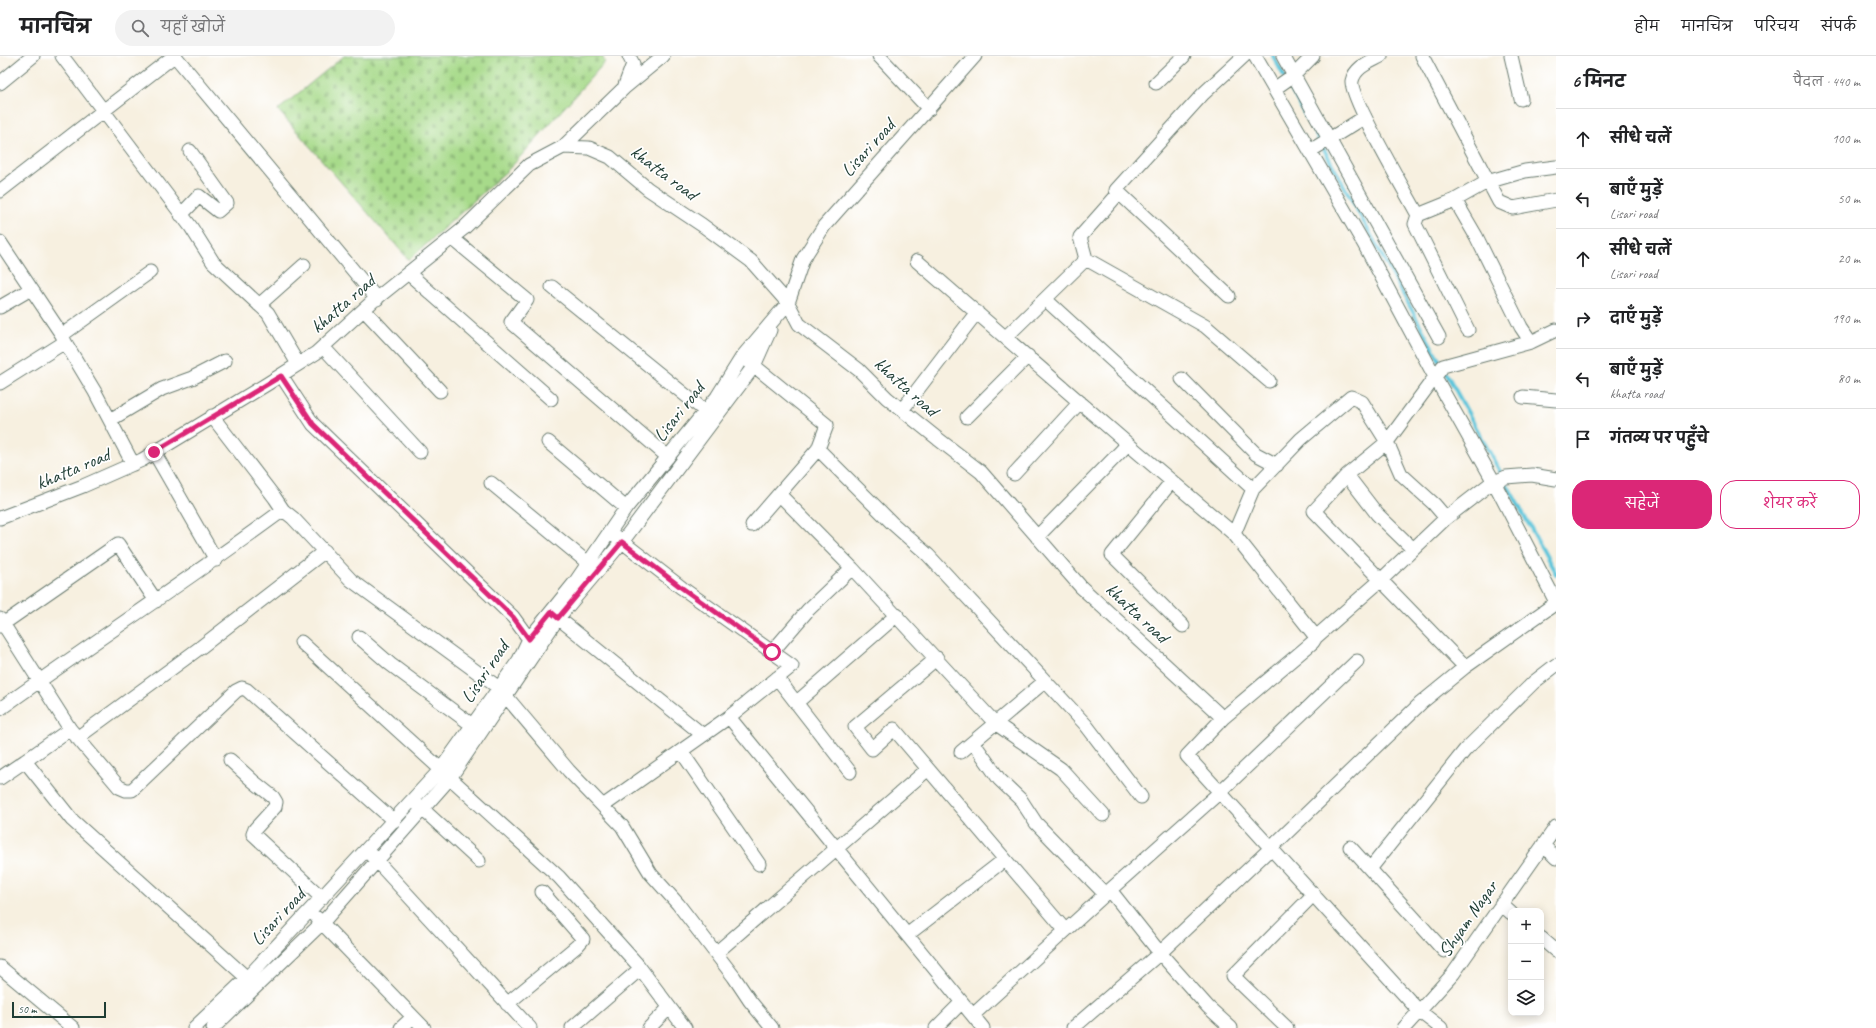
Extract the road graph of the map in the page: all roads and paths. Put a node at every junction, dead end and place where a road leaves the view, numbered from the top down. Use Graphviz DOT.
graph roads {
  1 [pos="33,56"];
  2 [pos="62,56"];
  3 [pos="175,56"];
  4 [pos="629,56"];
  5 [pos="663,56"];
  6 [pos="880,56"];
  7 [pos="974,56"];
  8 [pos="1184,56"];
  9 [pos="1244,56"];
  10 [pos="1255,56"];
  11 [pos="1283,56"];
  12 [pos="1313,56"];
  13 [pos="1381,56"];
  14 [pos="1422,56"];
  15 [pos="1510,56"];
  16 [pos="1294,75"];
  17 [pos="0,83"];
  18 [pos="1156,83"];
  19 [pos="624,88"];
  20 [pos="1274,89"];
  21 [pos="1521,99"];
  22 [pos="928,109"];
  23 [pos="104,110"];
  24 [pos="1365,117"];
  25 [pos="1330,138"];
  26 [pos="563,147"];
  27 [pos="1310,151"];
  28 [pos="190,152"];
  29 [pos="1556,167"];
  30 [pos="1487,182"];
  31 [pos="0,191"];
  32 [pos="1119,193"];
  33 [pos="1455,200"];
  34 [pos="1556,200"];
  35 [pos="181,215"];
  36 [pos="1418,215"];
  37 [pos="452,238"];
  38 [pos="0,242"];
  39 [pos="1086,259"];
  40 [pos="917,261"];
  41 [pos="304,265"];
  42 [pos="150,272"];
  43 [pos="408,273"];
  44 [pos="552,287"];
  45 [pos="31,289"];
  46 [pos="1229,296"];
  47 [pos="377,299"];
  48 [pos="1045,299"];
  49 [pos="788,303"];
  50 [pos="259,305"];
  51 [pos="0,307"];
  52 [pos="364,310"];
  53 [pos="977,312"];
  54 [pos="778,314"];
  55 [pos="1468,330"];
  56 [pos="1556,330"];
  57 [pos="1439,337"];
  58 [pos="1006,338"];
  59 [pos="63,339"];
  60 [pos="1531,342"];
  61 [pos="323,347"];
  62 [pos="1028,356"];
  63 [pos="742,357"];
  64 [pos="225,361"];
  65 [pos="298,364"];
  66 [pos="754,366"];
  67 [pos="281,376"];
  68 [pos="1435,377"];
  69 [pos="1182,379"];
  70 [pos="1269,382"];
  71 [pos="0,383"];
  72 [pos="440,391"];
  73 [pos="1523,397"];
  74 [pos="551,399"];
  75 [pos="1556,400"];
  76 [pos="1080,402"];
  77 [pos="902,410"];
  78 [pos="705,411"];
  79 [pos="212,416"];
  80 [pos="968,417"];
  81 [pos="110,420"];
  82 [pos="548,442"];
  83 [pos="1387,442"];
  84 [pos="1128,444"];
  85 [pos="818,449"];
  86 [pos="154,452"];
  87 [pos="420,452"];
  88 [pos="668,457"];
  89 [pos="133,464"];
  90 [pos="1277,465"];
  91 [pos="1014,474"];
  92 [pos="1347,475"];
  93 [pos="1556,478"];
  94 [pos="1172,481"];
  95 [pos="491,482"];
  96 [pos="1494,482"];
  97 [pos="1253,488"];
  98 [pos="779,494"];
  99 [pos="626,508"];
  100 [pos="283,510"];
  101 [pos="0,518"];
  102 [pos="1446,518"];
  103 [pos="752,525"];
  104 [pos="610,532"];
  105 [pos="1234,534"];
  106 [pos="1037,537"];
  107 [pos="622,542"];
  108 [pos="1414,549"];
  109 [pos="325,551"];
  110 [pos="216,560"];
  111 [pos="588,563"];
  112 [pos="852,568"];
  113 [pos="1381,580"];
  114 [pos="156,601"];
  115 [pos="1556,602"];
  116 [pos="555,615"];
  117 [pos="897,615"];
  118 [pos="1,623"];
  119 [pos="1183,626"];
  120 [pos="1316,636"];
  121 [pos="359,637"];
  122 [pos="529,639"];
  123 [pos="301,642"];
  124 [pos="772,652"];
  125 [pos="937,658"];
  126 [pos="1356,661"];
  127 [pos="1556,665"];
  128 [pos="1465,667"];
  129 [pos="777,678"];
  130 [pos="39,680"];
  131 [pos="1044,682"];
  132 [pos="502,692"];
  133 [pos="796,703"];
  134 [pos="0,709"];
  135 [pos="729,718"];
  136 [pos="1223,718"];
  137 [pos="996,723"];
  138 [pos="472,726"];
  139 [pos="74,734"];
  140 [pos="704,735"];
  141 [pos="973,742"];
  142 [pos="680,751"];
  143 [pos="961,752"];
  144 [pos="230,760"];
  145 [pos="25,761"];
  146 [pos="928,769"];
  147 [pos="850,772"];
  148 [pos="446,774"];
  149 [pos="0,778"];
  150 [pos="1220,792"];
  151 [pos="1141,796"];
  152 [pos="412,800"];
  153 [pos="604,806"];
  154 [pos="422,810"];
  155 [pos="1103,815"];
  156 [pos="394,821"];
  157 [pos="1556,827"];
  158 [pos="1543,845"];
  159 [pos="1350,847"];
  160 [pos="836,848"];
  161 [pos="1272,848"];
  162 [pos="367,850"];
  163 [pos="1556,858"];
  164 [pos="1004,860"];
  165 [pos="376,861"];
  166 [pos="479,861"];
  167 [pos="759,864"];
  168 [pos="1370,870"];
  169 [pos="542,892"];
  170 [pos="1107,892"];
  171 [pos="1314,894"];
  172 [pos="322,898"];
  173 [pos="1506,908"];
  174 [pos="310,910"];
  175 [pos="322,923"];
  176 [pos="1065,930"];
  177 [pos="907,935"];
  178 [pos="1544,941"];
  179 [pos="1556,951"];
  180 [pos="1444,952"];
  181 [pos="716,953"];
  182 [pos="1160,953"];
  183 [pos="0,967"];
  184 [pos="640,969"];
  185 [pos="247,978"];
  186 [pos="962,1002"];
  187 [pos="507,1004"];
  188 [pos="669,1008"];
  189 [pos="1419,1011"];
  190 [pos="973,1015"];
  191 [pos="413,1017"];
  192 [pos="73,1028"];
  193 [pos="194,1028"];
  194 [pos="213,1028"];
  195 [pos="401,1028"];
  196 [pos="424,1028"];
  197 [pos="530,1028"];
  198 [pos="572,1028"];
  199 [pos="649,1028"];
  200 [pos="685,1028"];
  201 [pos="772,1028"];
  202 [pos="936,1028"];
  203 [pos="983,1028"];
  204 [pos="1073,1028"];
  205 [pos="1231,1028"];
  206 [pos="1287,1028"];
  207 [pos="1404,1028"];
  208 [pos="1441,1028"];
  1 -- 17 [label="street"];
  2 -- 23 [label="street"];
  3 -- 23 [label="street"];
  3 -- 47 [label="street"];
  4 -- 19 [label="street"];
  5 -- 19 [label="street"];
  6 -- 22 [label="street"];
  7 -- 22 [label="street, Lisari road"];
  8 -- 18 [label="street"];
  9 -- 32 [label="street"];
  10 -- 20 [label="street"];
  11 -- 16 [label="street"];
  12 -- 16 [label="street"];
  13 -- 24 [label="street"];
  14 -- 30 [label="street"];
  15 -- 21 [label="street"];
  16 -- 20 [label="street"];
  16 -- 25 [label="street"];
  19 -- 26 [label="street"];
  20 -- 27 [label="street"];
  22 -- 49 [label="street, Lisari road"];
  23 -- 31 [label="street"];
  23 -- 35 [label="street"];
  24 -- 25 [label="street"];
  24 -- 36 [label="street"];
  25 -- 27 [label="street"];
  25 -- 57 [label="street"];
  26 -- 37 [label="street, khatta road"];
  26 -- 49 [label="street, khatta road"];
  27 -- 68 [label="street"];
  28 -- 35 [label="street"];
  29 -- 30 [label="street"];
  30 -- 33 [label="street"];
  30 -- 34 [label="street"];
  32 -- 39 [label="street"];
  32 -- 46 [label="street"];
  33 -- 36 [label="street"];
  33 -- 60 [label="street"];
  35 -- 50 [label="street"];
  36 -- 55 [label="street"];
  37 -- 43 [label="street, khatta road"];
  37 -- 88 [label="street"];
  38 -- 45 [label="street"];
  39 -- 48 [label="street"];
  39 -- 70 [label="street"];
  40 -- 53 [label="street"];
  41 -- 50 [label="street"];
  42 -- 59 [label="street"];
  43 -- 47 [label="street, khatta road"];
  43 -- 74 [label="street"];
  44 -- 78 [label="street"];
  45 -- 51 [label="street"];
  45 -- 59 [label="street"];
  47 -- 52 [label="street, khatta road"];
  48 -- 58 [label="street"];
  48 -- 97 [label="street"];
  49 -- 54 [label="street, Lisari road"];
  49 -- 77 [label="street, khatta road"];
  50 -- 65 [label="street"];
  52 -- 61 [label="street, khatta road"];
  52 -- 72 [label="street"];
  53 -- 58 [label="street"];
  53 -- 77 [label="street"];
  54 -- 63 [label="street, Lisari road"];
  54 -- 66 [label="street, Lisari road"];
  56 -- 60 [label="street"];
  58 -- 62 [label="street"];
  59 -- 71 [label="street"];
  59 -- 81 [label="street"];
  60 -- 68 [label="street"];
  61 -- 65 [label="street, khatta road"];
  61 -- 87 [label="street"];
  62 -- 76 [label="street"];
  62 -- 80 [label="street"];
  63 -- 66 [label="street"];
  63 -- 78 [label="street, Lisari road"];
  64 -- 81 [label="street"];
  65 -- 67 [label="street, khatta road"];
  66 -- 85 [label="street"];
  66 -- 107 [label="street, Lisari road"];
  67 -- 79 [label="street, khatta road"];
  67 -- 122 [label="street"];
  68 -- 83 [label="street"];
  68 -- 96 [label="street"];
  69 -- 90 [label="street"];
  73 -- 75 [label="street"];
  76 -- 84 [label="street"];
  76 -- 91 [label="street"];
  77 -- 106 [label="street, khatta road"];
  78 -- 88 [label="street, Lisari road"];
  79 -- 86 [label="street, khatta road"];
  79 -- 100 [label="street"];
  81 -- 89 [label="street"];
  82 -- 99 [label="street"];
  83 -- 90 [label="street"];
  83 -- 92 [label="street"];
  83 -- 102 [label="street"];
  84 -- 94 [label="street"];
  84 -- 106 [label="street"];
  85 -- 98 [label="street"];
  85 -- 131 [label="street"];
  86 -- 89 [label="street, khatta road"];
  86 -- 110 [label="street"];
  88 -- 99 [label="street, Lisari road"];
  89 -- 101 [label="street, khatta road"];
  90 -- 97 [label="street"];
  92 -- 108 [label="street"];
  92 -- 113 [label="street"];
  93 -- 96 [label="street"];
  94 -- 105 [label="street"];
  94 -- 119 [label="street"];
  95 -- 111 [label="street"];
  96 -- 102 [label="street"];
  96 -- 115 [label="street"];
  97 -- 105 [label="street"];
  98 -- 103 [label="street"];
  98 -- 112 [label="street"];
  99 -- 104 [label="street, Lisari road"];
  100 -- 109 [label="street"];
  100 -- 110 [label="street"];
  102 -- 108 [label="street"];
  104 -- 107 [label="street"];
  104 -- 111 [label="street, Lisari road"];
  105 -- 120 [label="street"];
  106 -- 136 [label="street, khatta road"];
  107 -- 116 [label="street, Lisari road"];
  107 -- 124 [label="street"];
  108 -- 113 [label="street"];
  109 -- 132 [label="street"];
  109 -- 139 [label="street"];
  110 -- 114 [label="street"];
  111 -- 116 [label="street, Lisari road"];
  112 -- 117 [label="street"];
  112 -- 124 [label="street"];
  113 -- 120 [label="street"];
  113 -- 128 [label="street"];
  114 -- 118 [label="street"];
  114 -- 130 [label="street"];
  115 -- 128 [label="street"];
  116 -- 122 [label="street, Lisari road"];
  116 -- 132 [label="street, Lisari road"];
  116 -- 140 [label="street"];
  117 -- 125 [label="street"];
  117 -- 133 [label="street"];
  118 -- 130 [label="street"];
  120 -- 136 [label="street"];
  121 -- 138 [label="street"];
  122 -- 132 [label="street, Lisari road"];
  123 -- 148 [label="street"];
  124 -- 129 [label="street"];
  125 -- 137 [label="street"];
  125 -- 146 [label="street"];
  126 -- 150 [label="street"];
  127 -- 168 [label="street"];
  128 -- 161 [label="street"];
  129 -- 133 [label="street"];
  129 -- 135 [label="street"];
  130 -- 134 [label="street"];
  130 -- 139 [label="street"];
  131 -- 137 [label="street"];
  131 -- 151 [label="street"];
  132 -- 138 [label="street, Lisari road"];
  132 -- 148 [label="street, Lisari road"];
  132 -- 153 [label="street"];
  133 -- 147 [label="street"];
  135 -- 140 [label="street"];
  135 -- 160 [label="street"];
  136 -- 150 [label="street"];
  137 -- 141 [label="street"];
  137 -- 155 [label="street"];
  138 -- 148 [label="street, Lisari road"];
  139 -- 145 [label="street"];
  139 -- 156 [label="street"];
  140 -- 142 [label="street"];
  141 -- 143 [label="street"];
  141 -- 170 [label="street"];
  142 -- 153 [label="street"];
  142 -- 167 [label="street"];
  144 -- 172 [label="street"];
  145 -- 149 [label="street"];
  145 -- 185 [label="street"];
  146 -- 160 [label="street"];
  146 -- 164 [label="street"];
  148 -- 152 [label="street, Lisari road"];
  148 -- 154 [label="street, Lisari road"];
  148 -- 184 [label="street"];
  150 -- 161 [label="street"];
  150 -- 170 [label="street"];
  152 -- 154 [label="street"];
  152 -- 156 [label="street, Lisari road"];
  153 -- 181 [label="street"];
  154 -- 165 [label="street, Lisari road"];
  154 -- 166 [label="street"];
  156 -- 162 [label="street, Lisari road"];
  157 -- 158 [label="street, Shyam Nagar"];
  158 -- 163 [label="street"];
  158 -- 173 [label="street, Shyam Nagar"];
  159 -- 168 [label="street"];
  160 -- 177 [label="street"];
  160 -- 181 [label="street"];
  161 -- 171 [label="street"];
  161 -- 182 [label="street"];
  162 -- 165 [label="street"];
  162 -- 172 [label="street, Lisari road"];
  164 -- 176 [label="street"];
  164 -- 177 [label="street"];
  165 -- 175 [label="street, Lisari road"];
  165 -- 187 [label="street"];
  168 -- 180 [label="street"];
  169 -- 187 [label="street"];
  170 -- 176 [label="street"];
  170 -- 182 [label="street"];
  171 -- 189 [label="street"];
  171 -- 206 [label="street"];
  172 -- 174 [label="street, Lisari road"];
  173 -- 189 [label="street, Shyam Nagar"];
  174 -- 175 [label="street"];
  174 -- 185 [label="street, Lisari road"];
  175 -- 191 [label="street"];
  175 -- 194 [label="street, Lisari road"];
  176 -- 190 [label="street"];
  177 -- 186 [label="street"];
  178 -- 179 [label="street"];
  181 -- 201 [label="street"];
  182 -- 204 [label="street"];
  182 -- 205 [label="street"];
  183 -- 192 [label="street"];
  184 -- 188 [label="street"];
  184 -- 198 [label="street"];
  185 -- 193 [label="street, Lisari road"];
  186 -- 190 [label="street"];
  186 -- 202 [label="street"];
  187 -- 197 [label="street"];
  188 -- 199 [label="street"];
  188 -- 200 [label="street"];
  189 -- 207 [label="street, Shyam Nagar"];
  189 -- 208 [label="street"];
  190 -- 203 [label="street"];
  191 -- 195 [label="street"];
  191 -- 196 [label="street"];
}
